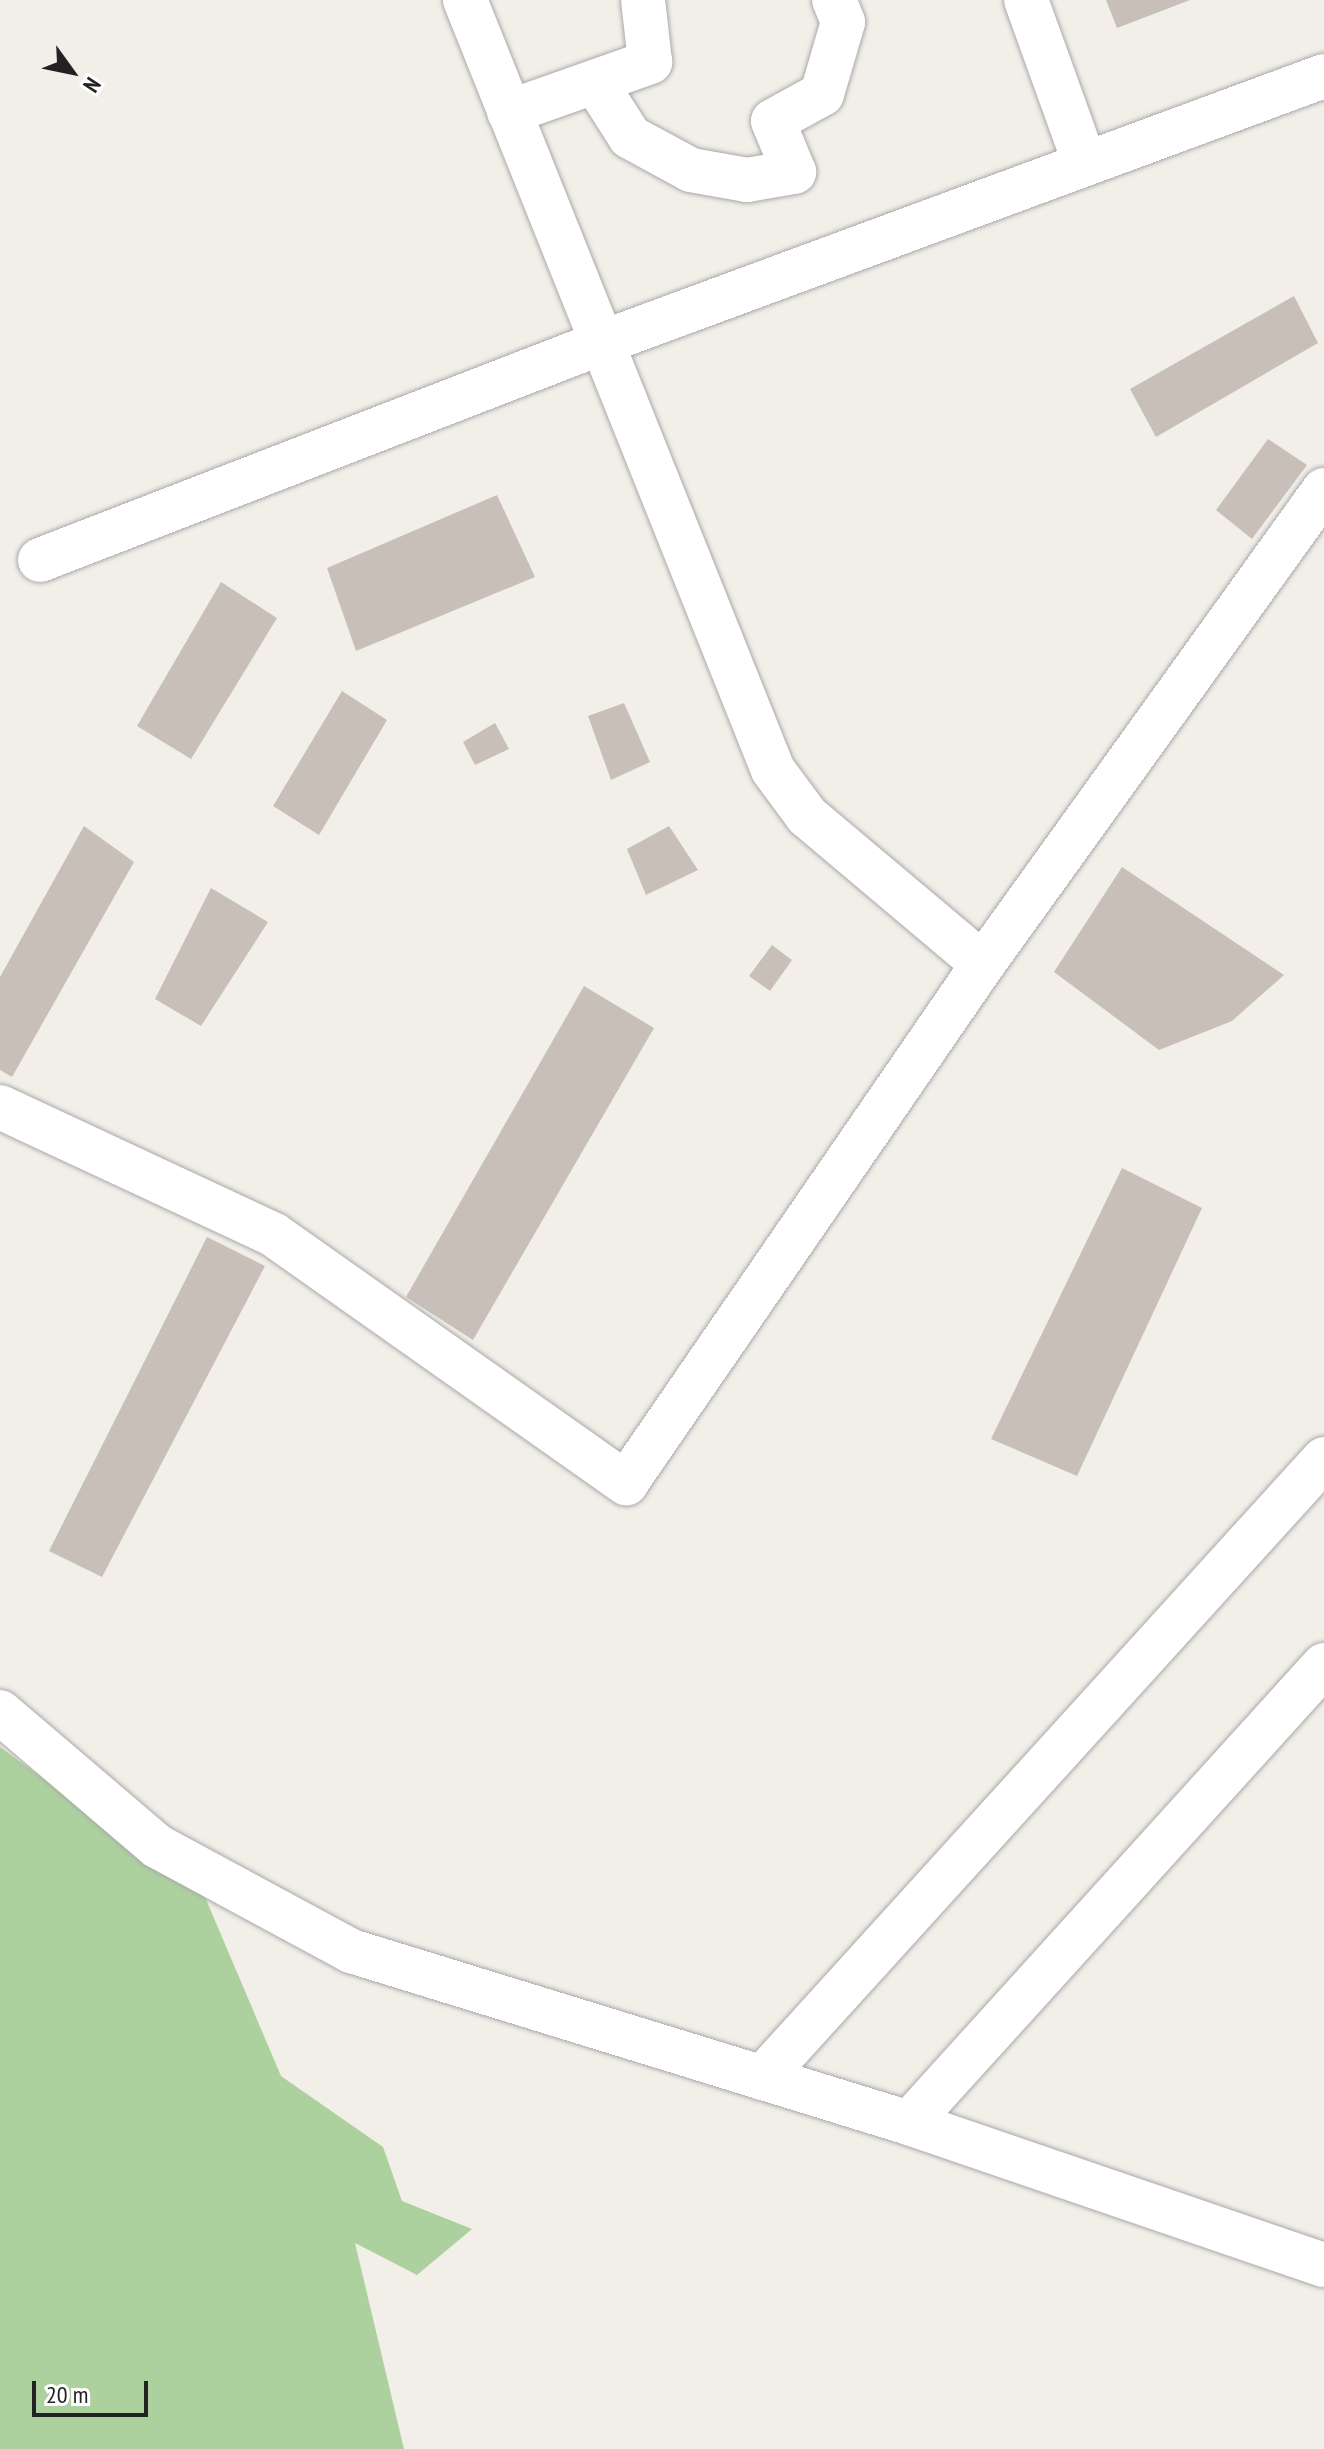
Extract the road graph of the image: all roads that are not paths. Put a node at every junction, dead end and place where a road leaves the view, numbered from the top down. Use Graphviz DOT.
graph roads {
  1 [pos="465,0"];
  2 [pos="643,0"];
  3 [pos="834,0"];
  4 [pos="1026,0"];
  5 [pos="1324,76"];
  6 [pos="595,82"];
  7 [pos="509,112"];
  8 [pos="1085,164"];
  9 [pos="601,343"];
  10 [pos="1324,490"];
  11 [pos="40,560"];
  12 [pos="983,964"];
  13 [pos="0,1107"];
  14 [pos="1324,1459"];
  15 [pos="1324,1665"];
  16 [pos="0,1712"];
  17 [pos="762,2078"];
  18 [pos="909,2123"];
  19 [pos="1324,2265"];
  1 -- 7 [label="street"];
  2 -- 6 [label="street"];
  3 -- 6 [label="street"];
  4 -- 8 [label="street"];
  5 -- 8 [label="street"];
  6 -- 7 [label="street"];
  7 -- 9 [label="street"];
  8 -- 9 [label="street"];
  9 -- 11 [label="street"];
  9 -- 12 [label="street"];
  10 -- 12 [label="street"];
  12 -- 13 [label="street"];
  14 -- 17 [label="street"];
  15 -- 18 [label="street"];
  16 -- 17 [label="street"];
  17 -- 18 [label="street"];
  18 -- 19 [label="street"];
}
